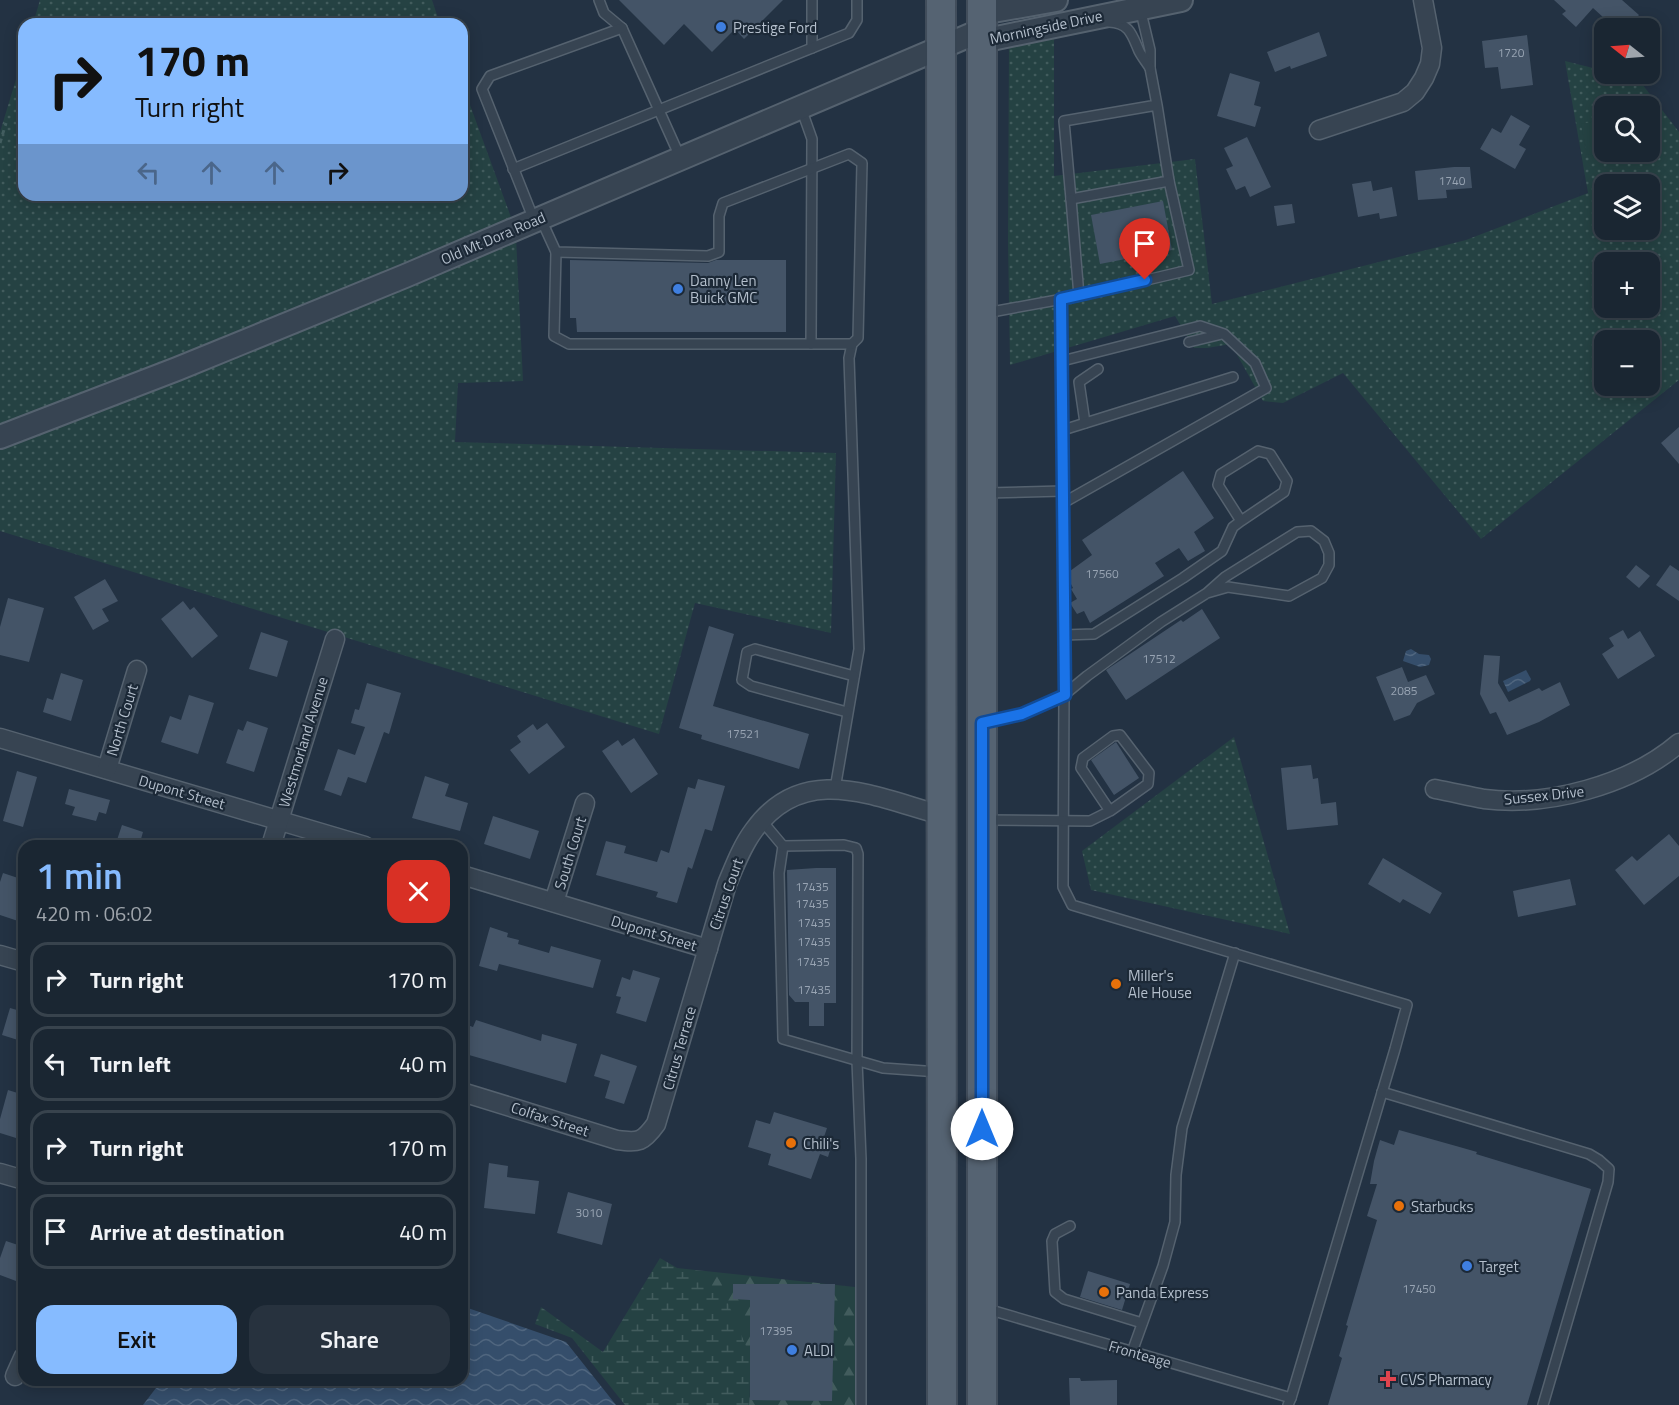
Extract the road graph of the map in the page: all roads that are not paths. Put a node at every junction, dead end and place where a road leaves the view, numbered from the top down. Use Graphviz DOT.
graph roads {
  1 [pos="599,0"];
  2 [pos="812,0"];
  3 [pos="857,0"];
  4 [pos="941,0"];
  5 [pos="1056,0"];
  6 [pos="1181,0"];
  7 [pos="1423,0"];
  8 [pos="1139,4"];
  9 [pos="982,21"];
  10 [pos="1051,26"];
  11 [pos="622,28"];
  12 [pos="812,48"];
  13 [pos="941,48"];
  14 [pos="1150,68"];
  15 [pos="1157,105"];
  16 [pos="800,106"];
  17 [pos="659,110"];
  18 [pos="1319,130"];
  19 [pos="680,157"];
  20 [pos="813,168"];
  21 [pos="513,169"];
  22 [pos="1169,181"];
  23 [pos="1071,199"];
  24 [pos="537,218"];
  25 [pos="556,252"];
  26 [pos="1079,296"];
  27 [pos="1061,299"];
  28 [pos="981,314"];
  29 [pos="1224,334"];
  30 [pos="1189,342"];
  31 [pos="811,344"];
  32 [pos="852,344"];
  33 [pos="1062,361"];
  34 [pos="1098,369"];
  35 [pos="1233,377"];
  36 [pos="1085,423"];
  37 [pos="1063,430"];
  38 [pos="0,437"];
  39 [pos="1063,491"];
  40 [pos="981,493"];
  41 [pos="1063,503"];
  42 [pos="1240,521"];
  43 [pos="1207,593"];
  44 [pos="1063,635"];
  45 [pos="335,639"];
  46 [pos="137,670"];
  47 [pos="854,676"];
  48 [pos="1065,695"];
  49 [pos="847,712"];
  50 [pos="940,713"];
  51 [pos="982,723"];
  52 [pos="0,738"];
  53 [pos="1679,743"];
  54 [pos="106,769"];
  55 [pos="834,789"];
  56 [pos="1435,789"];
  57 [pos="585,803"];
  58 [pos="1110,811"];
  59 [pos="940,814"];
  60 [pos="279,820"];
  61 [pos="982,820"];
  62 [pos="762,821"];
  63 [pos="1064,821"];
  64 [pos="273,840"];
  65 [pos="344,840"];
  66 [pos="783,846"];
  67 [pos="468,877"];
  68 [pos="554,903"];
  69 [pos="982,920"];
  70 [pos="708,949"];
  71 [pos="1235,953"];
  72 [pos="0,955"];
  73 [pos="18,960"];
  74 [pos="857,1061"];
  75 [pos="941,1072"];
  76 [pos="1382,1092"];
  77 [pos="468,1094"];
  78 [pos="639,1141"];
  79 [pos="0,1173"];
  80 [pos="18,1178"];
  81 [pos="1070,1226"];
  82 [pos="982,1308"];
  83 [pos="1142,1323"];
  84 [pos="1132,1352"];
  85 [pos="18,1369"];
  86 [pos="15,1376"];
  87 [pos="1289,1401"];
  88 [pos="861,1405"];
  89 [pos="942,1405"];
  90 [pos="982,1405"];
  91 [pos="1543,1405"];
  1 -- 11 [label="lane"];
  2 -- 12 [label="lane"];
  3 -- 12 [label="lane"];
  4 -- 13 [label="main road"];
  5 -- 9 [label="street, Morningside Drive"];
  6 -- 8 [label="street, Morningside Drive"];
  7 -- 18 [label="street"];
  8 -- 10 [label="street, Morningside Drive"];
  8 -- 14 [label="lane"];
  9 -- 10 [label="street, Morningside Drive"];
  9 -- 13 [label="street, Old Mt Dora Road"];
  9 -- 28 [label="main road"];
  10 -- 14 [label="lane"];
  11 -- 17 [label="lane"];
  11 -- 21 [label="lane"];
  12 -- 17 [label="lane"];
  13 -- 16 [label="street, Old Mt Dora Road"];
  13 -- 50 [label="main road"];
  14 -- 15 [label="lane"];
  15 -- 22 [label="lane"];
  15 -- 23 [label="lane"];
  16 -- 19 [label="street, Old Mt Dora Road"];
  16 -- 20 [label="lane"];
  17 -- 19 [label="lane"];
  17 -- 21 [label="lane"];
  19 -- 24 [label="street, Old Mt Dora Road"];
  20 -- 25 [label="lane"];
  20 -- 31 [label="lane"];
  20 -- 32 [label="lane"];
  21 -- 24 [label="lane"];
  22 -- 23 [label="lane"];
  22 -- 26 [label="lane"];
  23 -- 26 [label="lane"];
  24 -- 25 [label="lane"];
  24 -- 38 [label="street, Old Mt Dora Road"];
  25 -- 31 [label="lane"];
  26 -- 27 [label="lane"];
  27 -- 28 [label="lane"];
  27 -- 33 [label="lane"];
  28 -- 40 [label="main road"];
  29 -- 30 [label="lane"];
  29 -- 33 [label="lane"];
  29 -- 41 [label="lane"];
  31 -- 32 [label="lane"];
  32 -- 47 [label="lane"];
  33 -- 37 [label="lane"];
  34 -- 36 [label="lane"];
  35 -- 36 [label="lane"];
  36 -- 37 [label="lane"];
  37 -- 39 [label="lane"];
  39 -- 40 [label="lane"];
  39 -- 41 [label="lane"];
  40 -- 51 [label="main road"];
  41 -- 44 [label="lane"];
  42 -- 42 [label="lane"];
  42 -- 44 [label="lane"];
  43 -- 43 [label="lane"];
  43 -- 48 [label="lane"];
  44 -- 48 [label="lane"];
  45 -- 60 [label="street, Westmorland Avenue"];
  46 -- 54 [label="street, North Court"];
  47 -- 49 [label="lane"];
  47 -- 49 [label="lane"];
  48 -- 51 [label="lane"];
  48 -- 63 [label="lane"];
  49 -- 55 [label="lane"];
  50 -- 59 [label="main road"];
  50 -- 61 [label="main road"];
  51 -- 61 [label="main road"];
  52 -- 54 [label="street, Dupont Street"];
  53 -- 56 [label="street, Sussex Drive"];
  54 -- 60 [label="street, Dupont Street"];
  55 -- 59 [label="street, Citrus Court"];
  55 -- 62 [label="street, Citrus Court"];
  57 -- 68 [label="street, South Court"];
  58 -- 58 [label="lane"];
  58 -- 63 [label="lane"];
  59 -- 69 [label="main road"];
  59 -- 75 [label="main road"];
  60 -- 64 [label="street, Westmorland Avenue"];
  60 -- 65 [label="street, Dupont Street"];
  61 -- 63 [label="lane"];
  61 -- 69 [label="main road"];
  62 -- 66 [label="lane"];
  62 -- 70 [label="street, Citrus Court"];
  63 -- 71 [label="lane"];
  66 -- 74 [label="lane"];
  66 -- 74 [label="lane"];
  67 -- 68 [label="street, Dupont Street"];
  68 -- 70 [label="street, Dupont Street"];
  69 -- 82 [label="main road"];
  70 -- 78 [label="street, Citrus Terrace"];
  71 -- 76 [label="lane"];
  71 -- 83 [label="lane"];
  72 -- 73 [label="street"];
  74 -- 75 [label="lane"];
  74 -- 88 [label="lane"];
  75 -- 89 [label="main road"];
  76 -- 87 [label="lane"];
  76 -- 91 [label="lane"];
  77 -- 78 [label="street, Colfax Street"];
  79 -- 80 [label="street"];
  81 -- 83 [label="lane"];
  82 -- 84 [label="lane, Fronteage"];
  82 -- 90 [label="main road"];
  83 -- 84 [label="lane"];
  84 -- 87 [label="lane, Fronteage"];
  85 -- 86 [label="street"];
}
